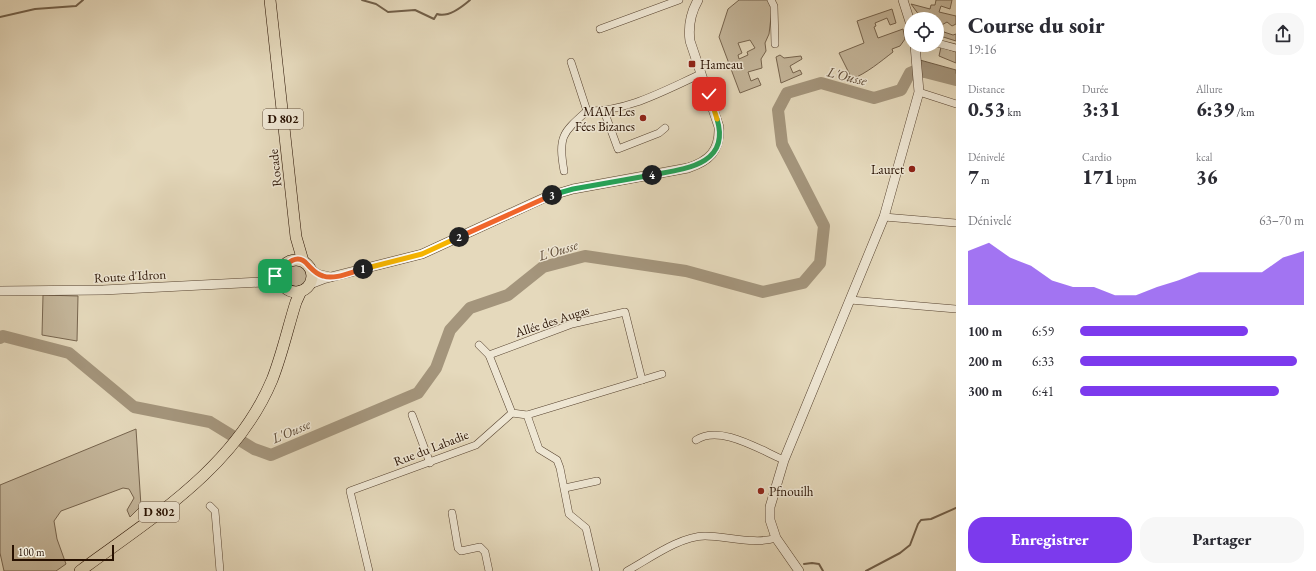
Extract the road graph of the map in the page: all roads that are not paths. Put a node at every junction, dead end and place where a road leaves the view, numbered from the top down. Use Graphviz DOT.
graph roads {
  1 [pos="270,0"];
  2 [pos="679,0"];
  3 [pos="698,0"];
  4 [pos="770,0"];
  5 [pos="903,0"];
  6 [pos="907,12"];
  7 [pos="600,29"];
  8 [pos="776,44"];
  9 [pos="944,45"];
  10 [pos="956,48"];
  11 [pos="917,52"];
  12 [pos="570,62"];
  13 [pos="701,74"];
  14 [pos="919,92"];
  15 [pos="956,104"];
  16 [pos="587,111"];
  17 [pos="604,111"];
  18 [pos="665,128"];
  19 [pos="564,171"];
  20 [pos="884,217"];
  21 [pos="956,223"];
  22 [pos="297,260"];
  23 [pos="311,269"];
  24 [pos="280,270"];
  25 [pos="331,278"];
  26 [pos="262,282"];
  27 [pos="285,287"];
  28 [pos="306,288"];
  29 [pos="0,291"];
  30 [pos="850,300"];
  31 [pos="956,309"];
  32 [pos="288,329"];
  33 [pos="479,345"];
  34 [pos="489,355"];
  35 [pos="662,374"];
  36 [pos="642,380"];
  37 [pos="512,413"];
  38 [pos="412,415"];
  39 [pos="527,415"];
  40 [pos="696,440"];
  41 [pos="784,460"];
  42 [pos="430,463"];
  43 [pos="597,481"];
  44 [pos="565,488"];
  45 [pos="210,506"];
  46 [pos="452,513"];
  47 [pos="776,538"];
  48 [pos="80,571"];
  49 [pos="220,571"];
  50 [pos="369,571"];
  51 [pos="489,571"];
  52 [pos="596,571"];
  53 [pos="627,571"];
  54 [pos="799,571"];
  1 -- 22 [label="main road, Rocade / D 802"];
  2 -- 7 [label="street"];
  3 -- 13 [label="street"];
  4 -- 8 [label="street"];
  5 -- 6 [label="street"];
  9 -- 10 [label="street"];
  11 -- 14 [label="street"];
  12 -- 16 [label="street"];
  13 -- 17 [label="street"];
  13 -- 25 [label="street"];
  14 -- 15 [label="street"];
  14 -- 20 [label="street"];
  16 -- 17 [label="street"];
  16 -- 19 [label="street"];
  17 -- 18 [label="street"];
  20 -- 21 [label="street"];
  20 -- 30 [label="street"];
  22 -- 23 [label="main road"];
  22 -- 24 [label="main road"];
  23 -- 25 [label="street"];
  23 -- 28 [label="main road"];
  24 -- 26 [label="street, Route d'Idron"];
  24 -- 27 [label="main road"];
  25 -- 28 [label="street"];
  26 -- 27 [label="street, Route d'Idron"];
  26 -- 29 [label="street, Route d'Idron"];
  27 -- 28 [label="main road"];
  27 -- 32 [label="main road, D 802"];
  28 -- 32 [label="main road, D 802"];
  30 -- 31 [label="street"];
  30 -- 41 [label="street"];
  32 -- 48 [label="main road, D 802"];
  33 -- 34 [label="street"];
  34 -- 36 [label="street, Allée des Augas"];
  34 -- 37 [label="street"];
  35 -- 36 [label="street"];
  36 -- 39 [label="street"];
  37 -- 39 [label="street"];
  37 -- 42 [label="street, Rue du Labadie"];
  38 -- 42 [label="street"];
  39 -- 44 [label="street"];
  40 -- 41 [label="street"];
  41 -- 47 [label="street"];
  42 -- 50 [label="street, Rue du Labadie"];
  43 -- 44 [label="street"];
  44 -- 52 [label="street"];
  45 -- 49 [label="street"];
  46 -- 51 [label="street"];
  47 -- 53 [label="street"];
  47 -- 54 [label="street"];
}
